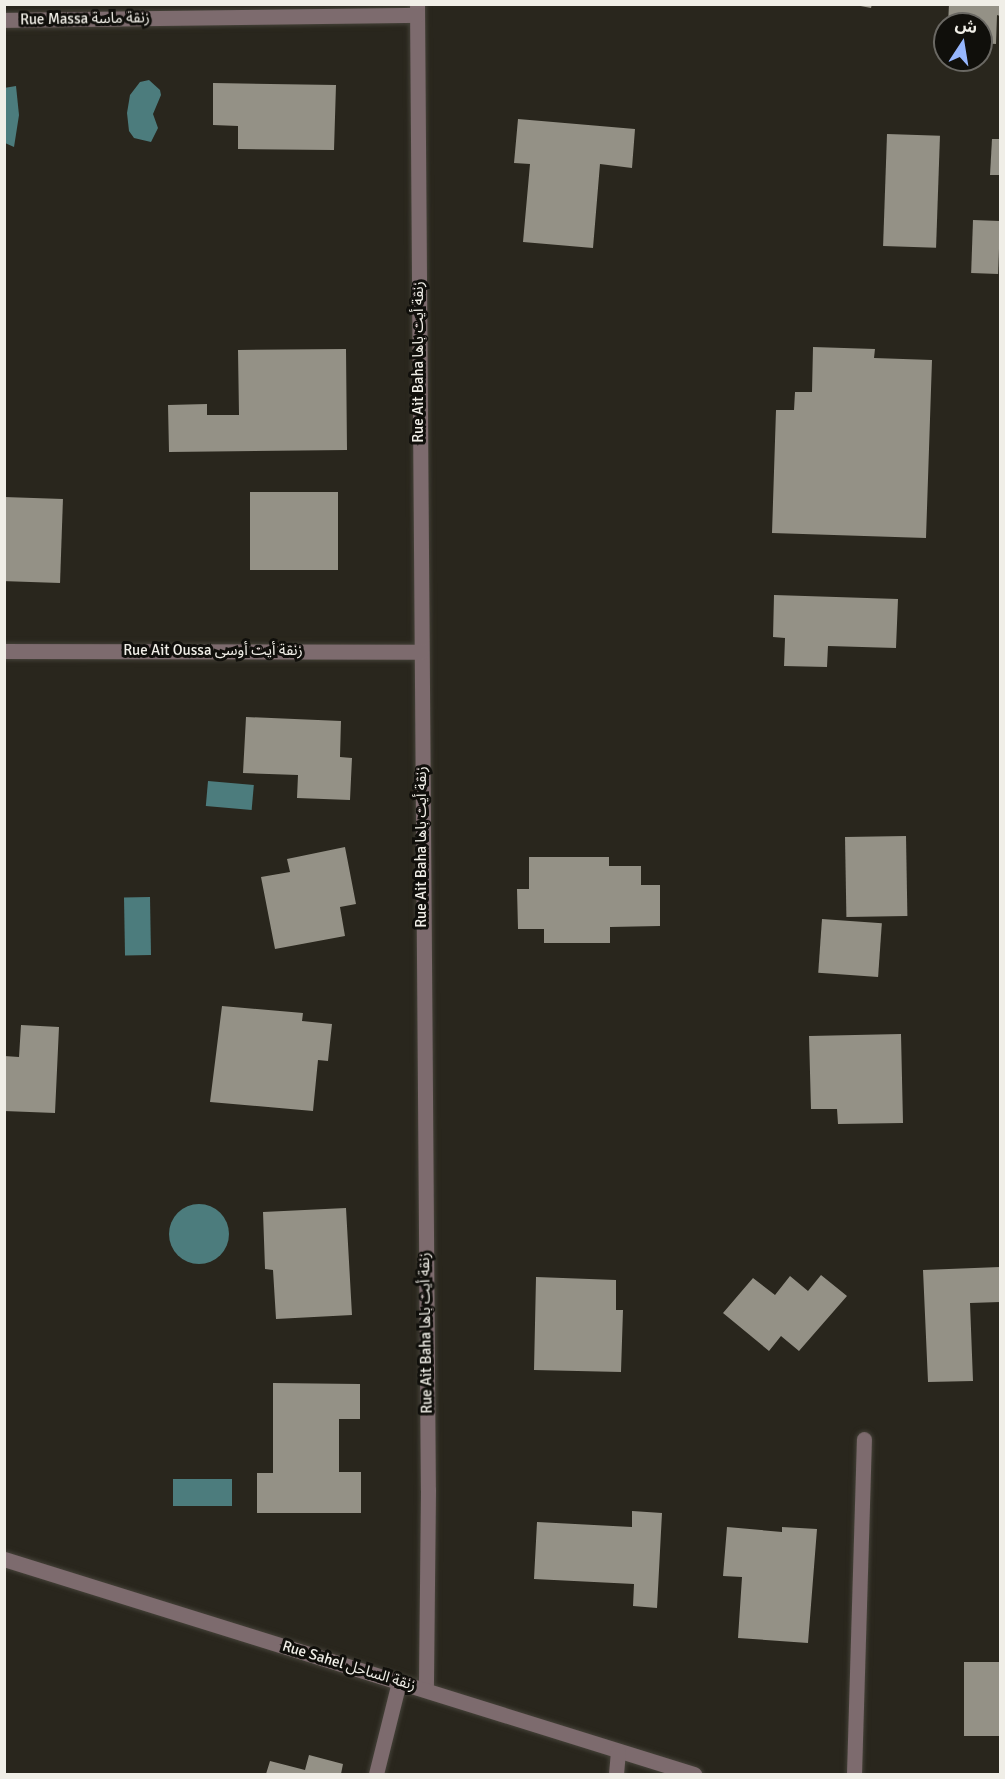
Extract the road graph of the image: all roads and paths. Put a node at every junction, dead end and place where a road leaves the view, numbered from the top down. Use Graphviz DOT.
graph roads {
  1 [pos="417,10"];
  2 [pos="4,20"];
  3 [pos="4,651"];
  4 [pos="421,652"];
  5 [pos="864,1439"];
  6 [pos="4,1558"];
  7 [pos="399,1682"];
  8 [pos="426,1690"];
  9 [pos="618,1750"];
  10 [pos="376,1774"];
  11 [pos="616,1774"];
  12 [pos="694,1774"];
  13 [pos="854,1774"];
  1 -- 2 [label="street, Rue Massa زنقة ماسة"];
  1 -- 4 [label="street, Rue Ait Baha زنقة أيت باها"];
  3 -- 4 [label="street, Rue Ait Oussa زنقة أيت أوسى"];
  4 -- 8 [label="street, Rue Ait Baha زنقة أيت باها"];
  5 -- 13 [label="street"];
  6 -- 7 [label="street, Rue Sahel زنقة الساحل"];
  7 -- 8 [label="street, Rue Sahel زنقة الساحل"];
  7 -- 10 [label="street"];
  8 -- 9 [label="street, Rue Sahel زنقة الساحل"];
  9 -- 11 [label="street"];
  9 -- 12 [label="street, Rue Sahel زنقة الساحل"];
}
